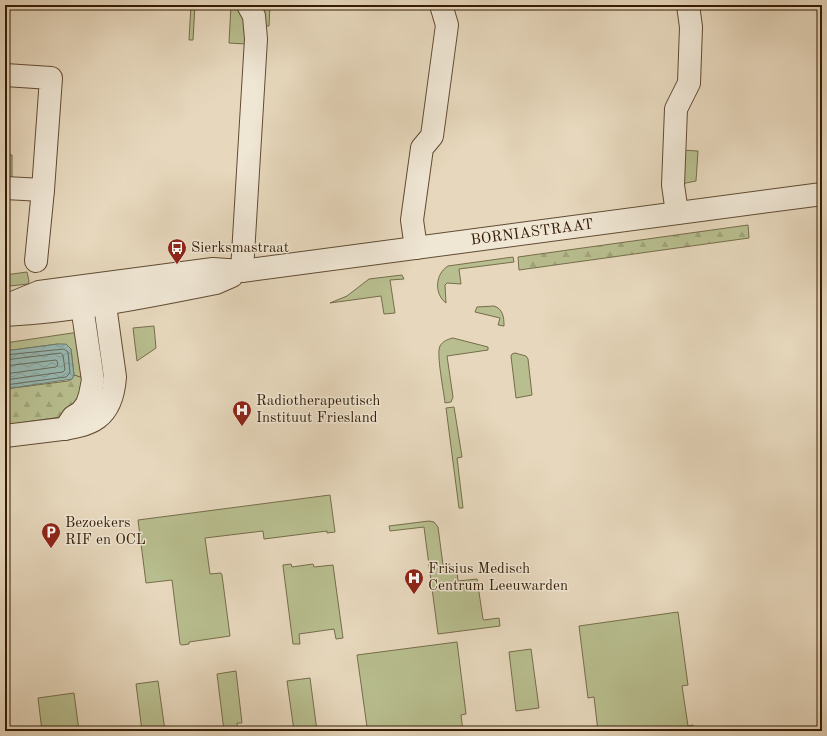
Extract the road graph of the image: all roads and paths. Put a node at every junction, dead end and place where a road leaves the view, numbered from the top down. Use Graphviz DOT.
graph roads {
  1 [pos="248,5"];
  2 [pos="441,5"];
  3 [pos="688,5"];
  4 [pos="5,75"];
  5 [pos="5,188"];
  6 [pos="43,190"];
  7 [pos="822,194"];
  8 [pos="677,213"];
  9 [pos="416,248"];
  10 [pos="36,261"];
  11 [pos="242,271"];
  12 [pos="79,286"];
  13 [pos="104,294"];
  14 [pos="5,306"];
  15 [pos="82,308"];
  16 [pos="5,315"];
  17 [pos="65,429"];
  18 [pos="5,436"];
  1 -- 11 [label="street"];
  2 -- 9 [label="street"];
  3 -- 8 [label="street"];
  4 -- 6 [label="street"];
  5 -- 6 [label="street"];
  6 -- 10 [label="street"];
  7 -- 8 [label="street, BORNIASTRAAT"];
  8 -- 9 [label="street, BORNIASTRAAT"];
  9 -- 11 [label="street, BORNIASTRAAT"];
  11 -- 13 [label="street, BORNIASTRAAT"];
  12 -- 13 [label="street, BORNIASTRAAT"];
  12 -- 14 [label="street, BORNIASTRAAT"];
  12 -- 15 [label="street"];
  13 -- 15 [label="street, BORNIASTRAAT"];
  13 -- 17 [label="street"];
  15 -- 16 [label="street, BORNIASTRAAT"];
  15 -- 17 [label="street"];
  17 -- 18 [label="street"];
}
